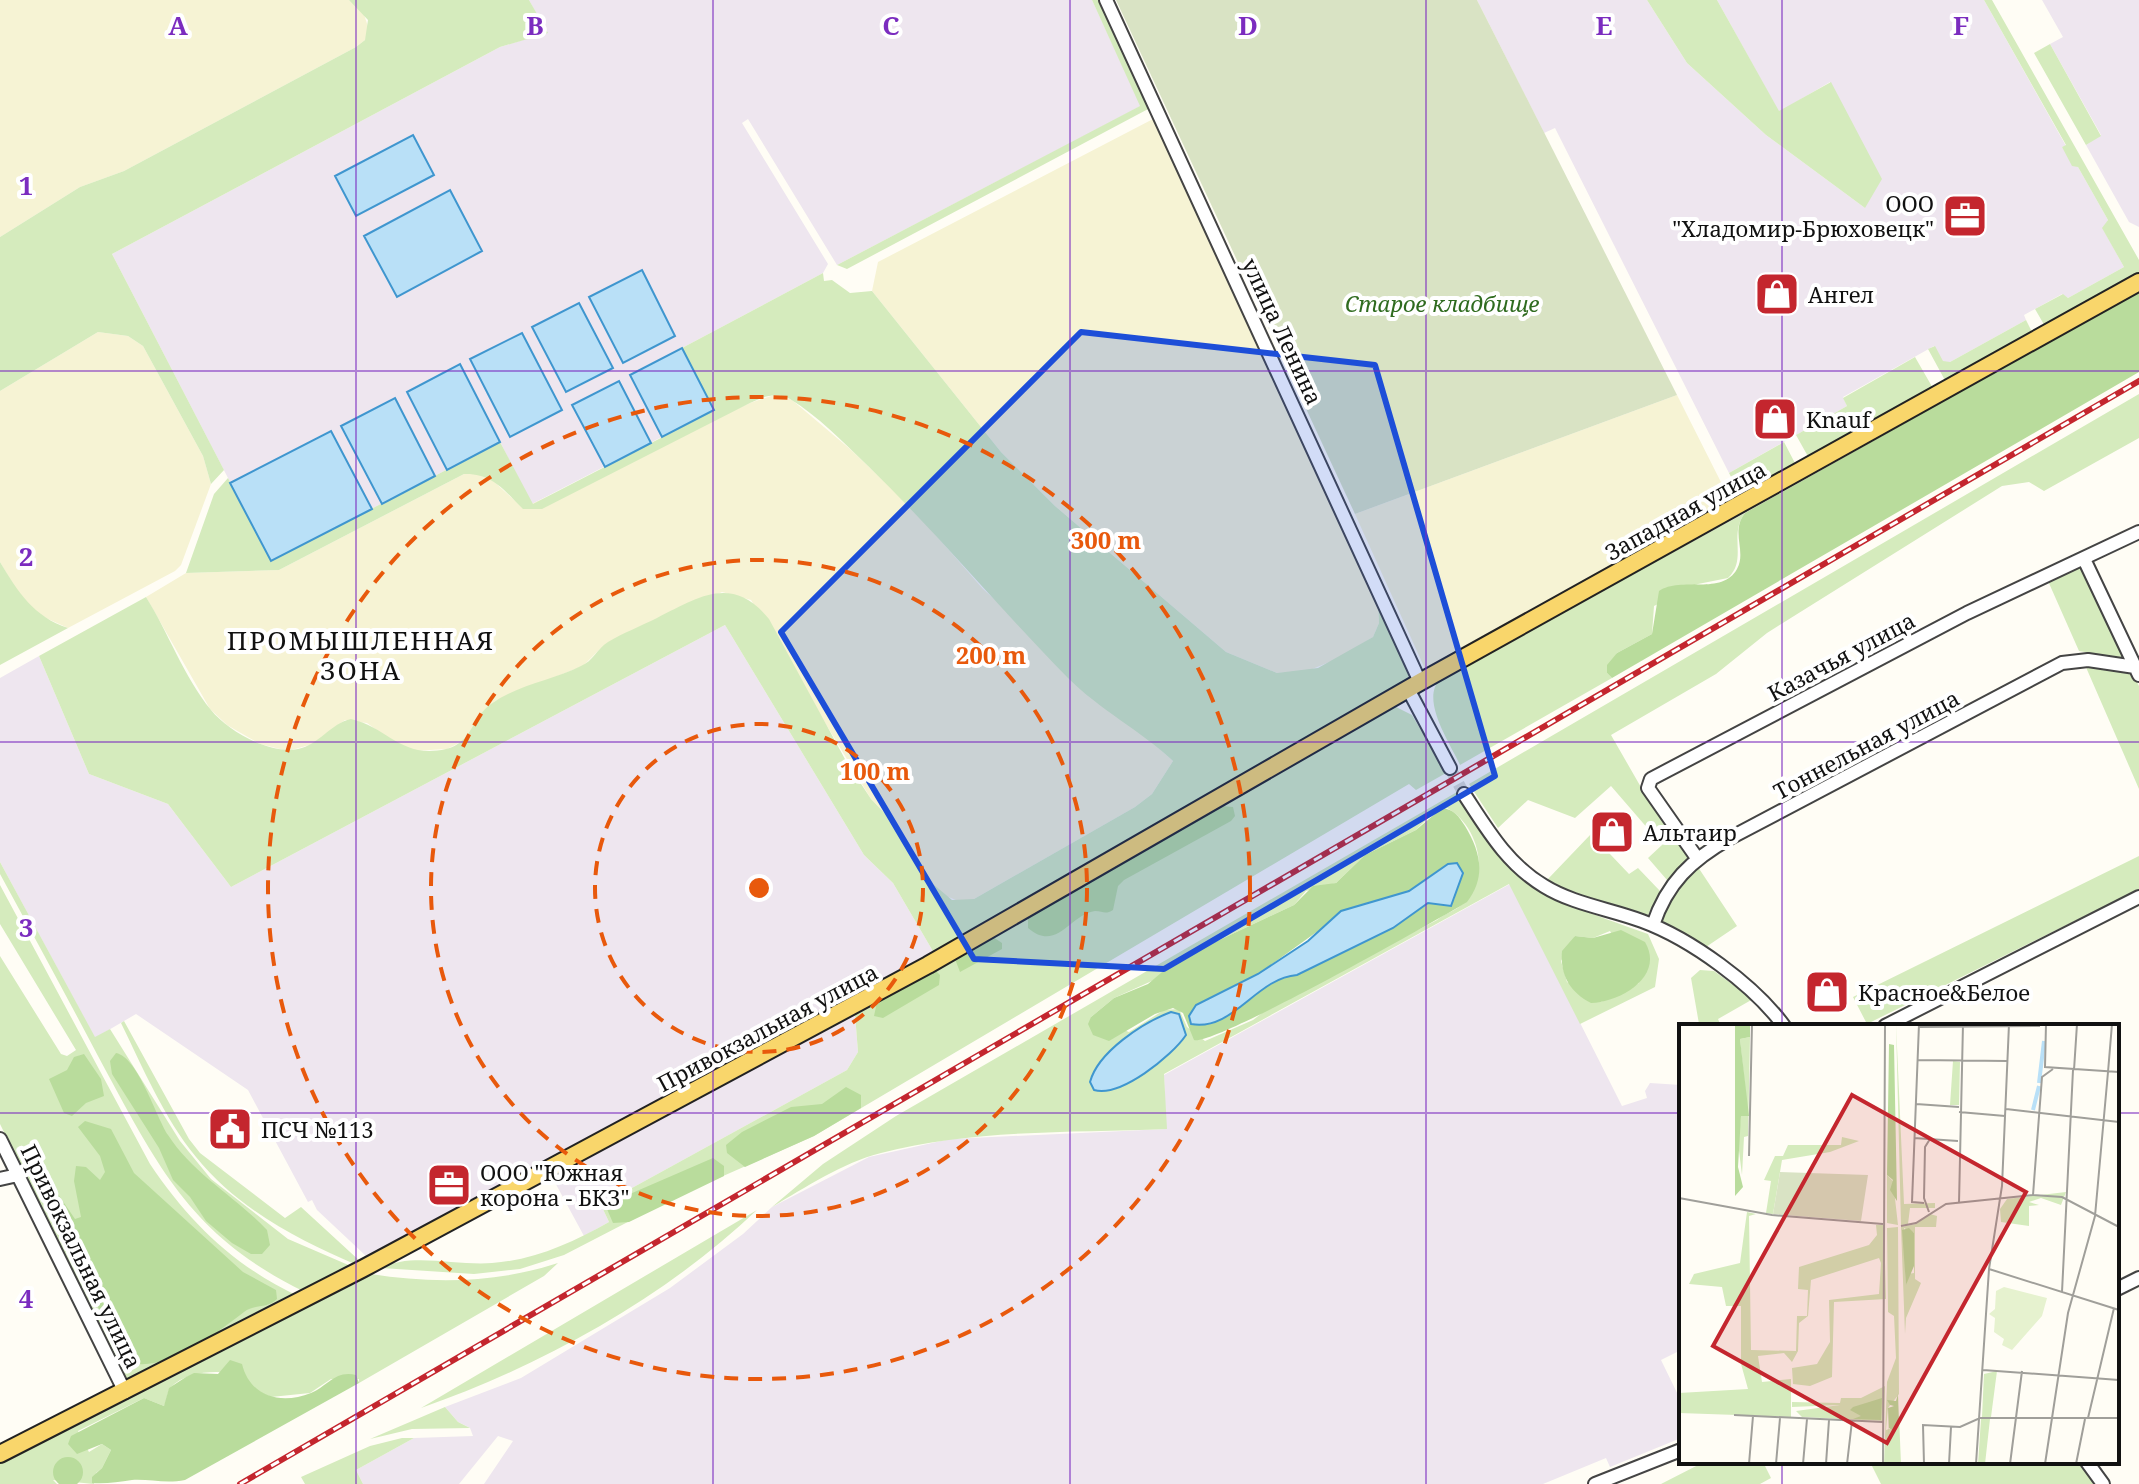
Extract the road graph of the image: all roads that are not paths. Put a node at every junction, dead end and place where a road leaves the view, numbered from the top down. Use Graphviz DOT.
graph roads {
  1 [pos="1106,0"];
  2 [pos="2139,282"];
  3 [pos="2139,532"];
  4 [pos="2084,559"];
  5 [pos="2137,671"];
  6 [pos="1414,685"];
  7 [pos="1450,768"];
  8 [pos="1464,794"];
  9 [pos="1697,858"];
  10 [pos="2139,897"];
  11 [pos="1653,925"];
  12 [pos="1782,1024"];
  13 [pos="1889,1024"];
  14 [pos="0,1139"];
  15 [pos="18,1175"];
  16 [pos="0,1179"];
  17 [pos="2139,1278"];
  18 [pos="2119,1288"];
  19 [pos="125,1392"];
  20 [pos="1679,1451"];
  21 [pos="0,1454"];
  22 [pos="2088,1464"];
  23 [pos="1595,1484"];
  24 [pos="2103,1484"];
  1 -- 6 [label="street, улица Ленина"];
  2 -- 6 [label="main road, Западная улица"];
  3 -- 4 [label="street, Казачья улица"];
  4 -- 5 [label="street"];
  4 -- 9 [label="street, Казачья улица"];
  5 -- 9 [label="street, Тоннельная улица"];
  6 -- 7 [label="street, улица Ленина"];
  6 -- 19 [label="main road, Привокзальная улица"];
  8 -- 11 [label="street"];
  9 -- 11 [label="street, Тоннельная улица"];
  10 -- 13 [label="street"];
  11 -- 12 [label="street"];
  14 -- 15 [label="street, Привокзальная улица"];
  15 -- 16 [label="street"];
  15 -- 19 [label="street, Привокзальная улица"];
  17 -- 18 [label="street"];
  19 -- 21 [label="main road, Привокзальная улица"];
  20 -- 23 [label="street"];
  22 -- 24 [label="street"];
}
